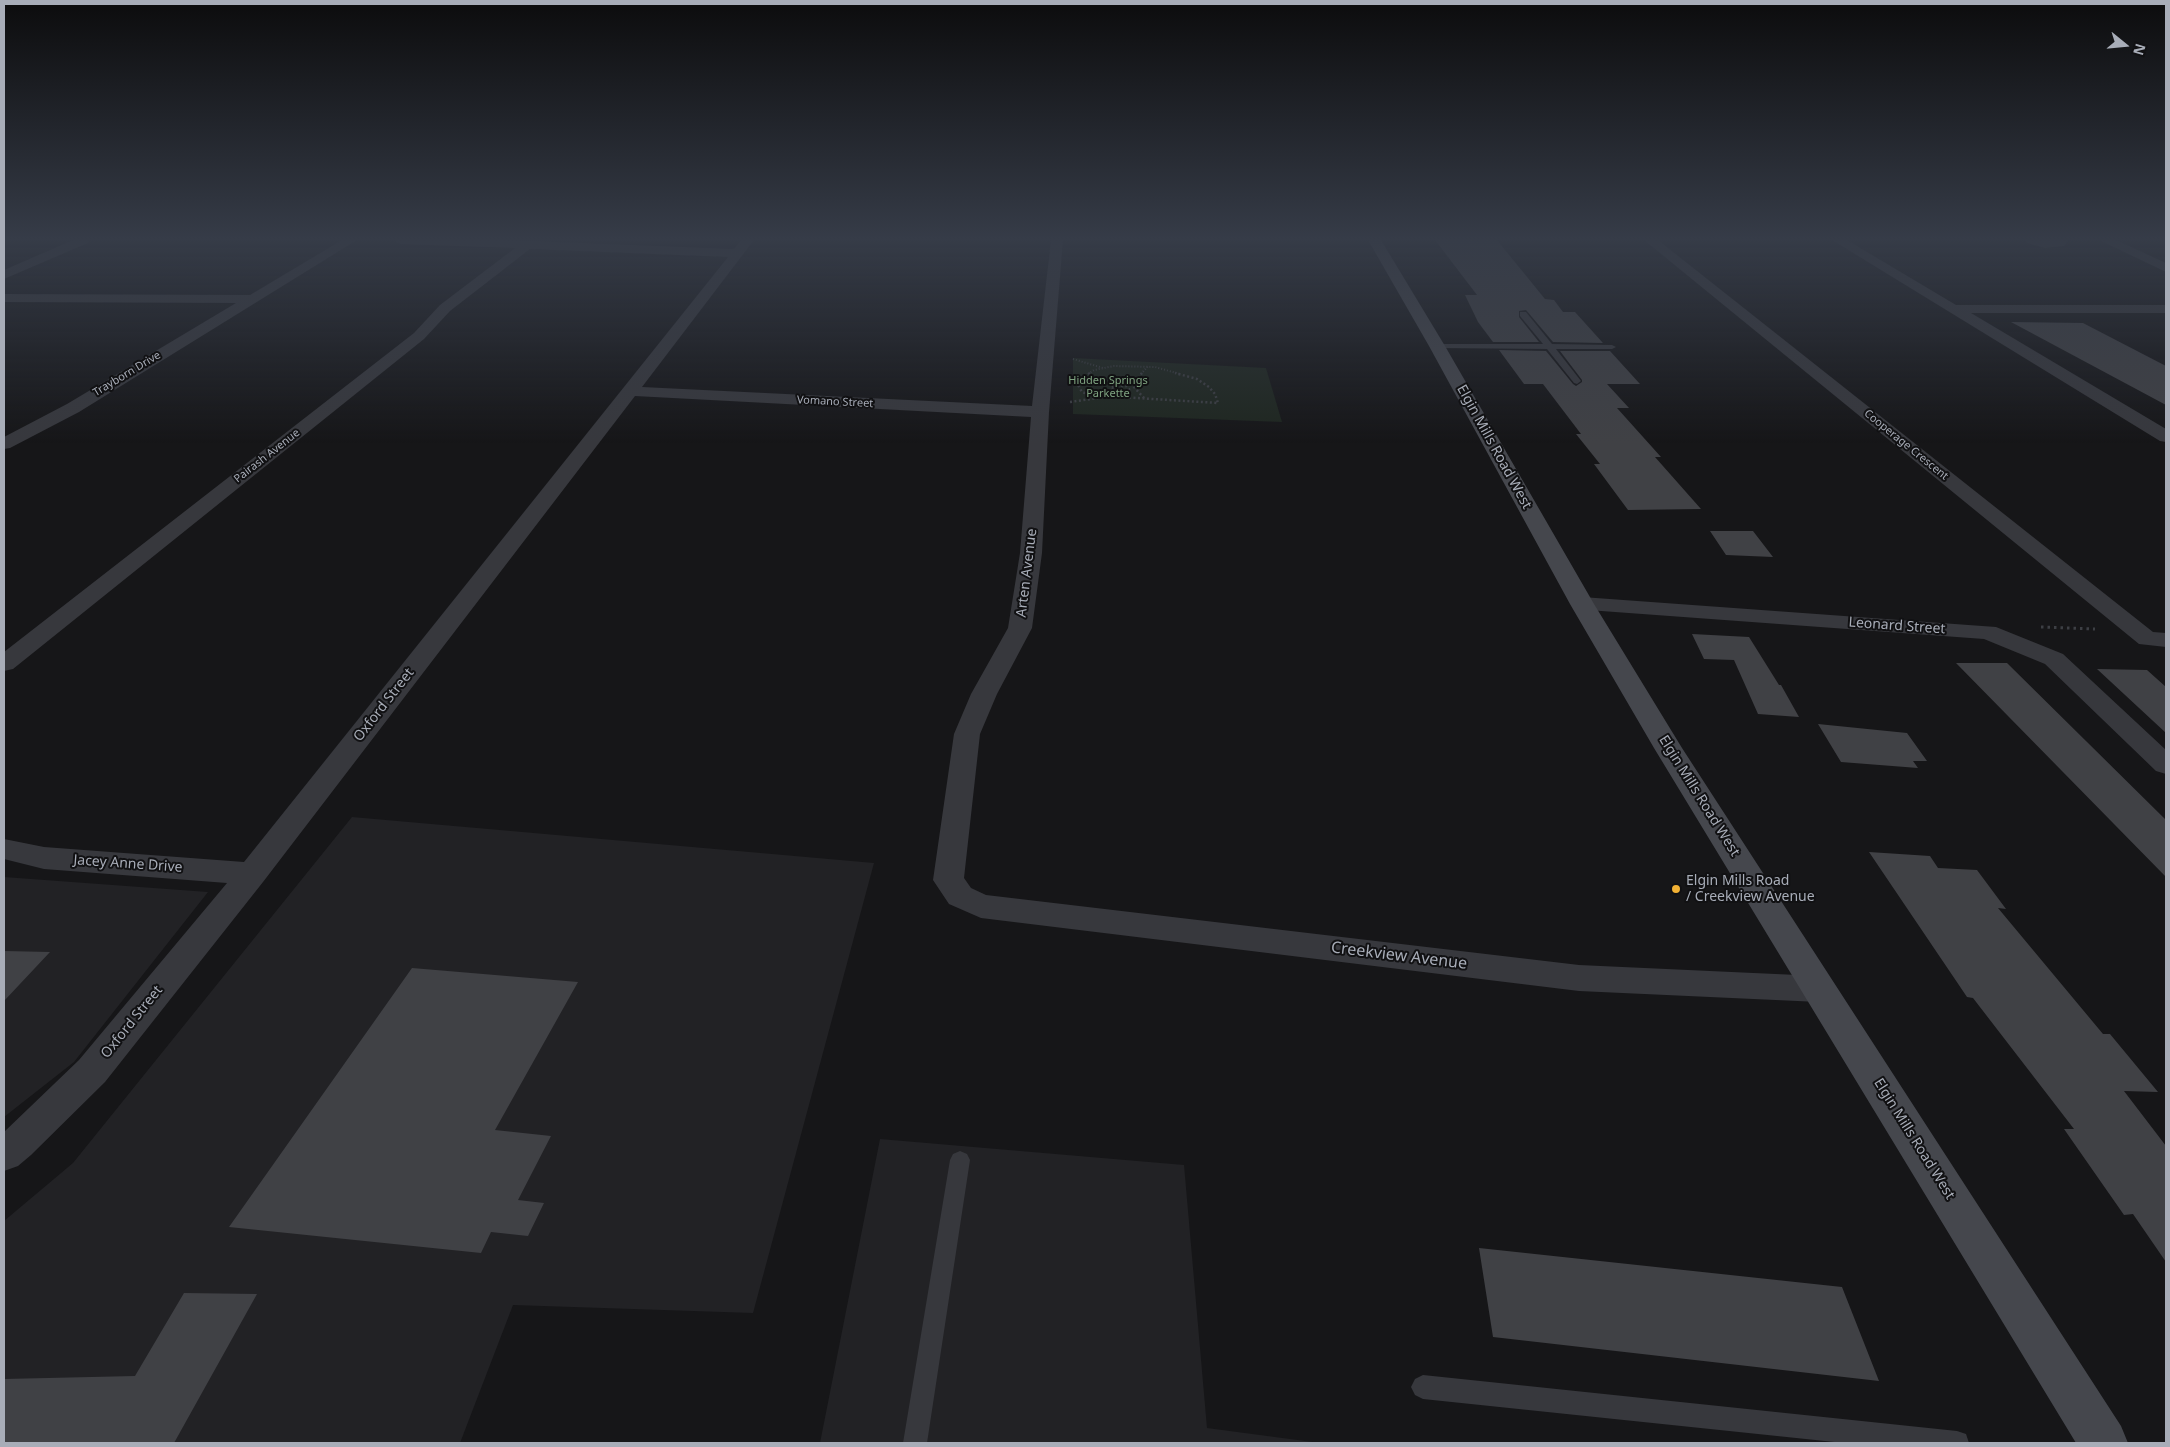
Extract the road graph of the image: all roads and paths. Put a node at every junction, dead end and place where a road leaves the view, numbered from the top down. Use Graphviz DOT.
graph roads {
  1 [pos="236,308"];
  2 [pos="446,308"];
  3 [pos="695,308"];
  4 [pos="1050,308"];
  5 [pos="1414,308"];
  6 [pos="1734,308"];
  7 [pos="1952,309"];
  8 [pos="2166,309"];
  9 [pos="1523,314"];
  10 [pos="1437,346"];
  11 [pos="1548,346"];
  12 [pos="1612,347"];
  13 [pos="1073,359"];
  14 [pos="1148,366"];
  15 [pos="1104,368"];
  16 [pos="1577,381"];
  17 [pos="1118,389"];
  18 [pos="630,391"];
  19 [pos="1101,397"];
  20 [pos="1120,397"];
  21 [pos="1145,399"];
  22 [pos="1070,402"];
  23 [pos="1040,412"];
  24 [pos="2166,437"];
  25 [pos="4,444"];
  26 [pos="1582,604"];
  27 [pos="2100,629"];
  28 [pos="1988,632"];
  29 [pos="2166,640"];
  30 [pos="4,664"];
  31 [pos="2166,765"];
  32 [pos="4,849"];
  33 [pos="252,874"];
  34 [pos="981,906"];
  35 [pos="1819,989"];
  36 [pos="4,1154"];
  37 [pos="960,1160"];
  38 [pos="1423,1386"];
  39 [pos="915,1443"];
  40 [pos="1957,1443"];
  41 [pos="2104,1443"];
  1 -- 25 [label="street, Trayborn Drive"];
  2 -- 30 [label="street, Pairash Avenue"];
  3 -- 18 [label="street, Oxford Street"];
  4 -- 23 [label="street, Arten Avenue"];
  5 -- 10 [label="main road, Elgin Mills Road West"];
  6 -- 29 [label="street, Cooperage Crescent"];
  7 -- 8 [label="street"];
  7 -- 24 [label="street"];
  9 -- 11 [label="lane"];
  10 -- 11 [label="lane"];
  10 -- 26 [label="main road, Elgin Mills Road West"];
  11 -- 12 [label="lane"];
  11 -- 16 [label="lane"];
  13 -- 15 [label="path"];
  14 -- 15 [label="path"];
  14 -- 21 [label="path"];
  14 -- 21 [label="path"];
  15 -- 19 [label="path"];
  17 -- 20 [label="path"];
  18 -- 23 [label="street, Vomano Street"];
  18 -- 33 [label="street, Oxford Street"];
  19 -- 20 [label="path"];
  19 -- 22 [label="path"];
  20 -- 21 [label="path"];
  23 -- 34 [label="street, Arten Avenue"];
  26 -- 28 [label="street, Leonard Street"];
  26 -- 35 [label="main road, Elgin Mills Road West"];
  27 -- 28 [label="path"];
  28 -- 31 [label="street, Leonard Street"];
  32 -- 33 [label="street, Jacey Anne Drive"];
  33 -- 36 [label="street, Oxford Street"];
  34 -- 35 [label="street, Creekview Avenue"];
  35 -- 41 [label="main road, Elgin Mills Road West"];
  37 -- 39 [label="lane"];
  38 -- 40 [label="lane"];
}
